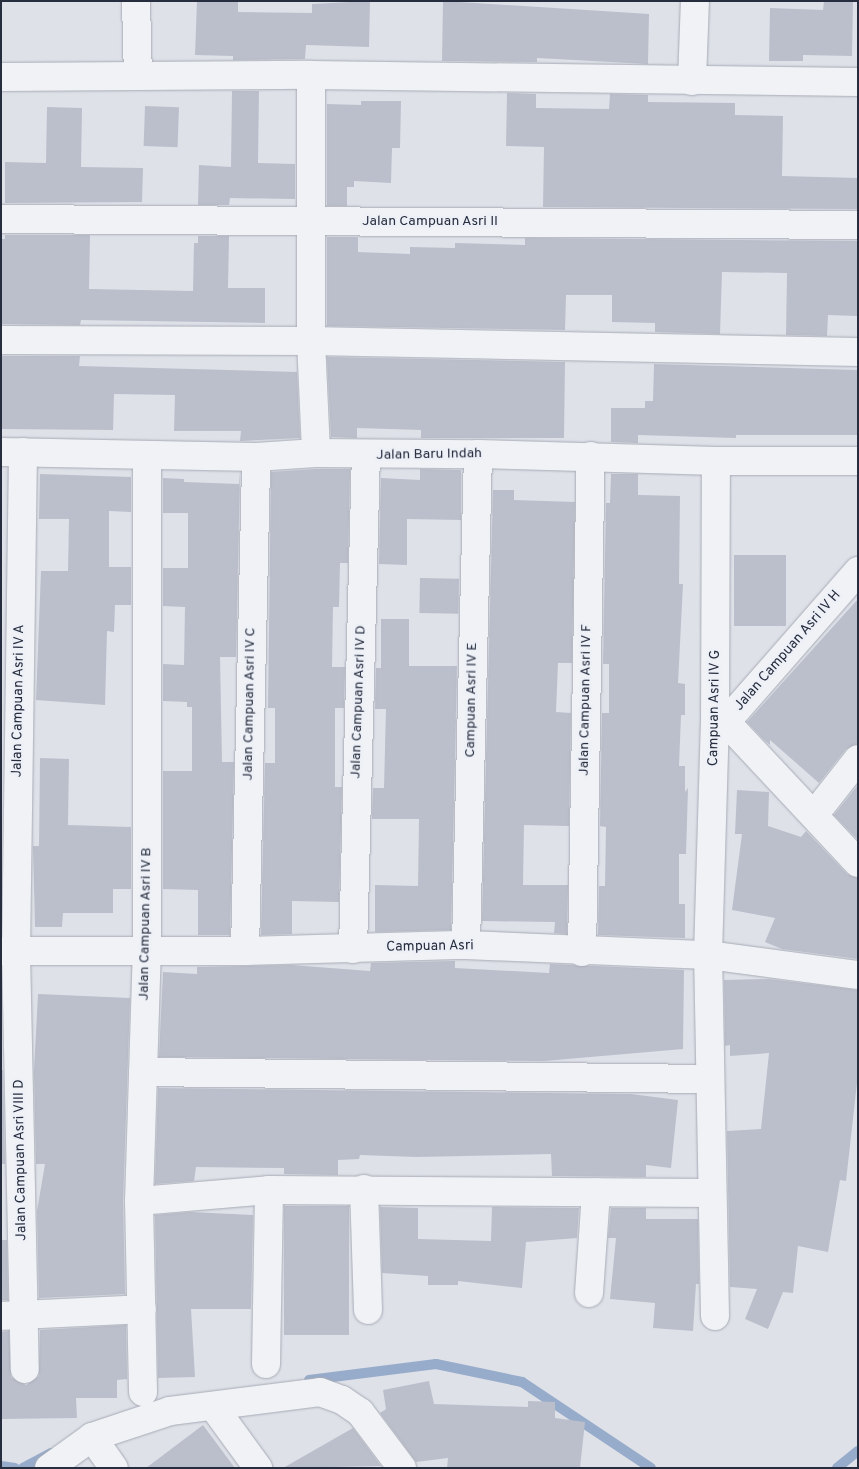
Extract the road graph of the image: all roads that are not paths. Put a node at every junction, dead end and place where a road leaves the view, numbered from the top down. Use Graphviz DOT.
graph roads {
  1 [pos="136,1"];
  2 [pos="695,1"];
  3 [pos="311,75"];
  4 [pos="138,76"];
  5 [pos="1,77"];
  6 [pos="692,81"];
  7 [pos="858,82"];
  8 [pos="1,219"];
  9 [pos="313,221"];
  10 [pos="858,225"];
  11 [pos="1,340"];
  12 [pos="311,341"];
  13 [pos="858,352"];
  14 [pos="12,452"];
  15 [pos="316,454"];
  16 [pos="478,454"];
  17 [pos="366,455"];
  18 [pos="147,456"];
  19 [pos="591,456"];
  20 [pos="256,457"];
  21 [pos="716,461"];
  22 [pos="858,461"];
  23 [pos="858,571"];
  24 [pos="11,581"];
  25 [pos="11,690"];
  26 [pos="721,723"];
  27 [pos="858,759"];
  28 [pos="9,810"];
  29 [pos="814,815"];
  30 [pos="858,863"];
  31 [pos="466,945"];
  32 [pos="582,949"];
  33 [pos="147,950"];
  34 [pos="352,950"];
  35 [pos="9,951"];
  36 [pos="245,951"];
  37 [pos="708,955"];
  38 [pos="858,975"];
  39 [pos="143,1072"];
  40 [pos="710,1079"];
  41 [pos="364,1189"];
  42 [pos="269,1190"];
  43 [pos="596,1192"];
  44 [pos="712,1193"];
  45 [pos="140,1201"];
  46 [pos="589,1293"];
  47 [pos="142,1309"];
  48 [pos="368,1310"];
  49 [pos="715,1316"];
  50 [pos="13,1317"];
  51 [pos="266,1364"];
  52 [pos="25,1369"];
  53 [pos="143,1392"];
  54 [pos="213,1406"];
  55 [pos="92,1437"];
  56 [pos="49,1468"];
  57 [pos="114,1468"];
  58 [pos="258,1468"];
  59 [pos="402,1468"];
  1 -- 4 [label="street"];
  2 -- 6 [label="street"];
  3 -- 4 [label="street"];
  3 -- 6 [label="street"];
  3 -- 9 [label="street"];
  4 -- 5 [label="street"];
  6 -- 7 [label="street"];
  8 -- 9 [label="street, Jalan Campuan Asri II"];
  9 -- 10 [label="street, Jalan Campuan Asri II"];
  9 -- 12 [label="street"];
  11 -- 12 [label="street"];
  12 -- 13 [label="street"];
  12 -- 15 [label="street"];
  14 -- 18 [label="street, Jalan Baru Indah"];
  14 -- 24 [label="street, Jalan Campuan Asri IV A"];
  15 -- 17 [label="street, Jalan Baru Indah"];
  15 -- 20 [label="street, Jalan Baru Indah"];
  16 -- 17 [label="street, Jalan Baru Indah"];
  16 -- 19 [label="street, Jalan Baru Indah"];
  16 -- 31 [label="street, Campuan Asri IV E"];
  17 -- 34 [label="street, Jalan Campuan Asri IV D"];
  18 -- 20 [label="street, Jalan Baru Indah"];
  18 -- 33 [label="street, Jalan Campuan Asri IV B"];
  19 -- 21 [label="street, Jalan Baru Indah"];
  19 -- 32 [label="street, Jalan Campuan Asri IV F"];
  20 -- 36 [label="street, Jalan Campuan Asri IV C"];
  21 -- 22 [label="street, Jalan Baru Indah"];
  21 -- 26 [label="street, Campuan Asri IV G"];
  23 -- 26 [label="street, Jalan Campuan Asri IV H"];
  24 -- 25 [label="street, Jalan Campuan Asri IV A"];
  25 -- 28 [label="street, Jalan Campuan Asri IV A"];
  26 -- 29 [label="street"];
  26 -- 37 [label="street, Campuan Asri IV G"];
  27 -- 29 [label="street"];
  28 -- 35 [label="street, Jalan Campuan Asri IV A"];
  29 -- 30 [label="street"];
  31 -- 32 [label="street, Campuan Asri"];
  31 -- 34 [label="street, Campuan Asri"];
  32 -- 37 [label="street, Campuan Asri"];
  33 -- 35 [label="street, Campuan Asri"];
  33 -- 36 [label="street, Campuan Asri"];
  33 -- 39 [label="street, Jalan Campuan Asri IV B"];
  34 -- 36 [label="street, Campuan Asri"];
  35 -- 50 [label="street, Jalan Campuan Asri VIII D"];
  37 -- 38 [label="street, Campuan Asri"];
  37 -- 40 [label="street, Campuan Asri IV G"];
  39 -- 40 [label="street"];
  39 -- 45 [label="street, Jalan Campuan Asri IV B"];
  40 -- 44 [label="street, Campuan Asri IV G"];
  41 -- 42 [label="street"];
  41 -- 43 [label="street"];
  41 -- 48 [label="street"];
  42 -- 45 [label="street"];
  42 -- 51 [label="street"];
  43 -- 44 [label="street"];
  43 -- 46 [label="street"];
  44 -- 49 [label="street, Campuan Asri IV G"];
  45 -- 47 [label="street, Jalan Campuan Asri IV B"];
  47 -- 50 [label="street"];
  47 -- 53 [label="street, Jalan Campuan Asri IV B"];
  50 -- 52 [label="street, Jalan Campuan Asri VIII D"];
  54 -- 55 [label="street"];
  54 -- 58 [label="street"];
  54 -- 59 [label="street"];
  55 -- 56 [label="street"];
  55 -- 57 [label="street"];
}
